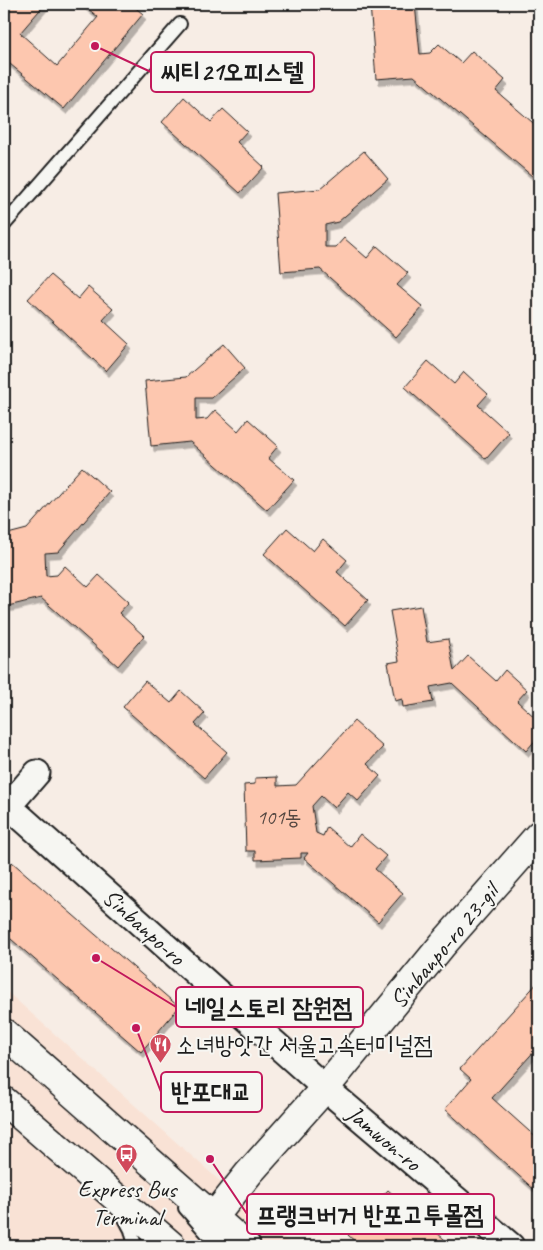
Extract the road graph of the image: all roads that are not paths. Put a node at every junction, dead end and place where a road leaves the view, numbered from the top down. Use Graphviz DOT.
graph roads {
  1 [pos="180,24"];
  2 [pos="4,225"];
  3 [pos="36,773"];
  4 [pos="5,806"];
  5 [pos="539,835"];
  6 [pos="4,1033"];
  7 [pos="4,1048"];
  8 [pos="326,1088"];
  9 [pos="4,1100"];
  10 [pos="109,1191"];
  11 [pos="208,1213"];
  12 [pos="135,1246"];
  13 [pos="172,1246"];
  14 [pos="218,1246"];
  15 [pos="234,1246"];
  16 [pos="246,1246"];
  17 [pos="512,1246"];
  1 -- 2 [label="lane"];
  3 -- 4 [label="street"];
  4 -- 8 [label="street, Sinbanpo-ro"];
  5 -- 8 [label="main road, Sinbanpo-ro 23-gil"];
  6 -- 11 [label="main road"];
  7 -- 14 [label="lane"];
  8 -- 11 [label="main road, Sinbanpo-ro 23-gil"];
  8 -- 17 [label="street, Jamwon-ro"];
  9 -- 10 [label="main road"];
  10 -- 12 [label="lane"];
  10 -- 13 [label="main road"];
  11 -- 15 [label="lane"];
  11 -- 16 [label="main road"];
}
